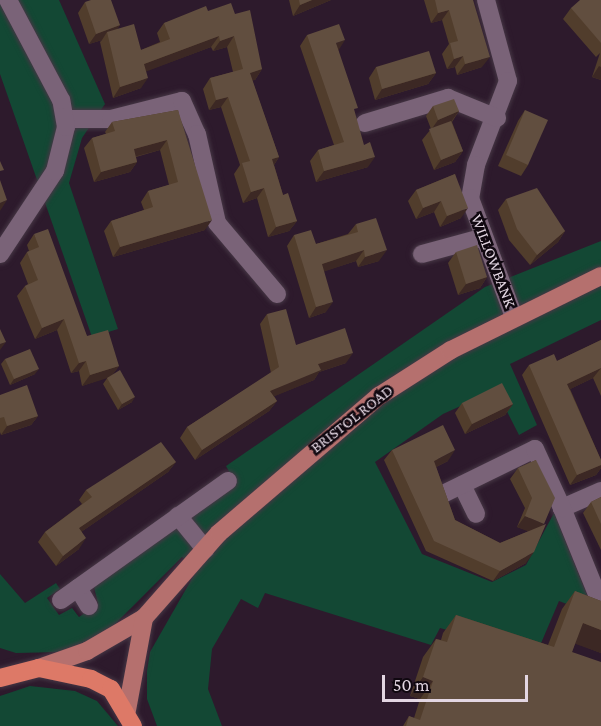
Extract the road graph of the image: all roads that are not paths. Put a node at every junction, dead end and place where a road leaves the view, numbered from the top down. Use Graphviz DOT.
graph roads {
  1 [pos="486,0"];
  2 [pos="6,4"];
  3 [pos="497,118"];
  4 [pos="66,119"];
  5 [pos="365,123"];
  6 [pos="481,238"];
  7 [pos="0,254"];
  8 [pos="422,254"];
  9 [pos="601,276"];
  10 [pos="277,294"];
  11 [pos="514,317"];
  12 [pos="228,482"];
  13 [pos="462,485"];
  14 [pos="601,491"];
  15 [pos="445,493"];
  16 [pos="562,508"];
  17 [pos="476,514"];
  18 [pos="178,516"];
  19 [pos="205,549"];
  20 [pos="78,588"];
  21 [pos="62,600"];
  22 [pos="601,604"];
  23 [pos="88,606"];
  24 [pos="144,618"];
  25 [pos="39,668"];
  26 [pos="4,671"];
  27 [pos="130,718"];
  1 -- 3 [label="street, WILLOWBANK"];
  2 -- 4 [label="street"];
  3 -- 5 [label="street"];
  3 -- 6 [label="street, WILLOWBANK"];
  4 -- 7 [label="street"];
  4 -- 10 [label="street"];
  6 -- 8 [label="street"];
  6 -- 11 [label="street, WILLOWBANK"];
  9 -- 11 [label="main road, BRISTOL ROAD"];
  11 -- 19 [label="main road, BRISTOL ROAD"];
  12 -- 18 [label="street"];
  13 -- 15 [label="street"];
  13 -- 16 [label="street"];
  13 -- 17 [label="street"];
  14 -- 16 [label="street"];
  16 -- 22 [label="street"];
  18 -- 19 [label="street"];
  18 -- 20 [label="street"];
  19 -- 24 [label="main road, BRISTOL ROAD"];
  20 -- 21 [label="street"];
  20 -- 23 [label="street"];
  24 -- 25 [label="main road, BRISTOL ROAD"];
  24 -- 27 [label="main road"];
  25 -- 26 [label="highway"];
  25 -- 27 [label="highway"];
}
